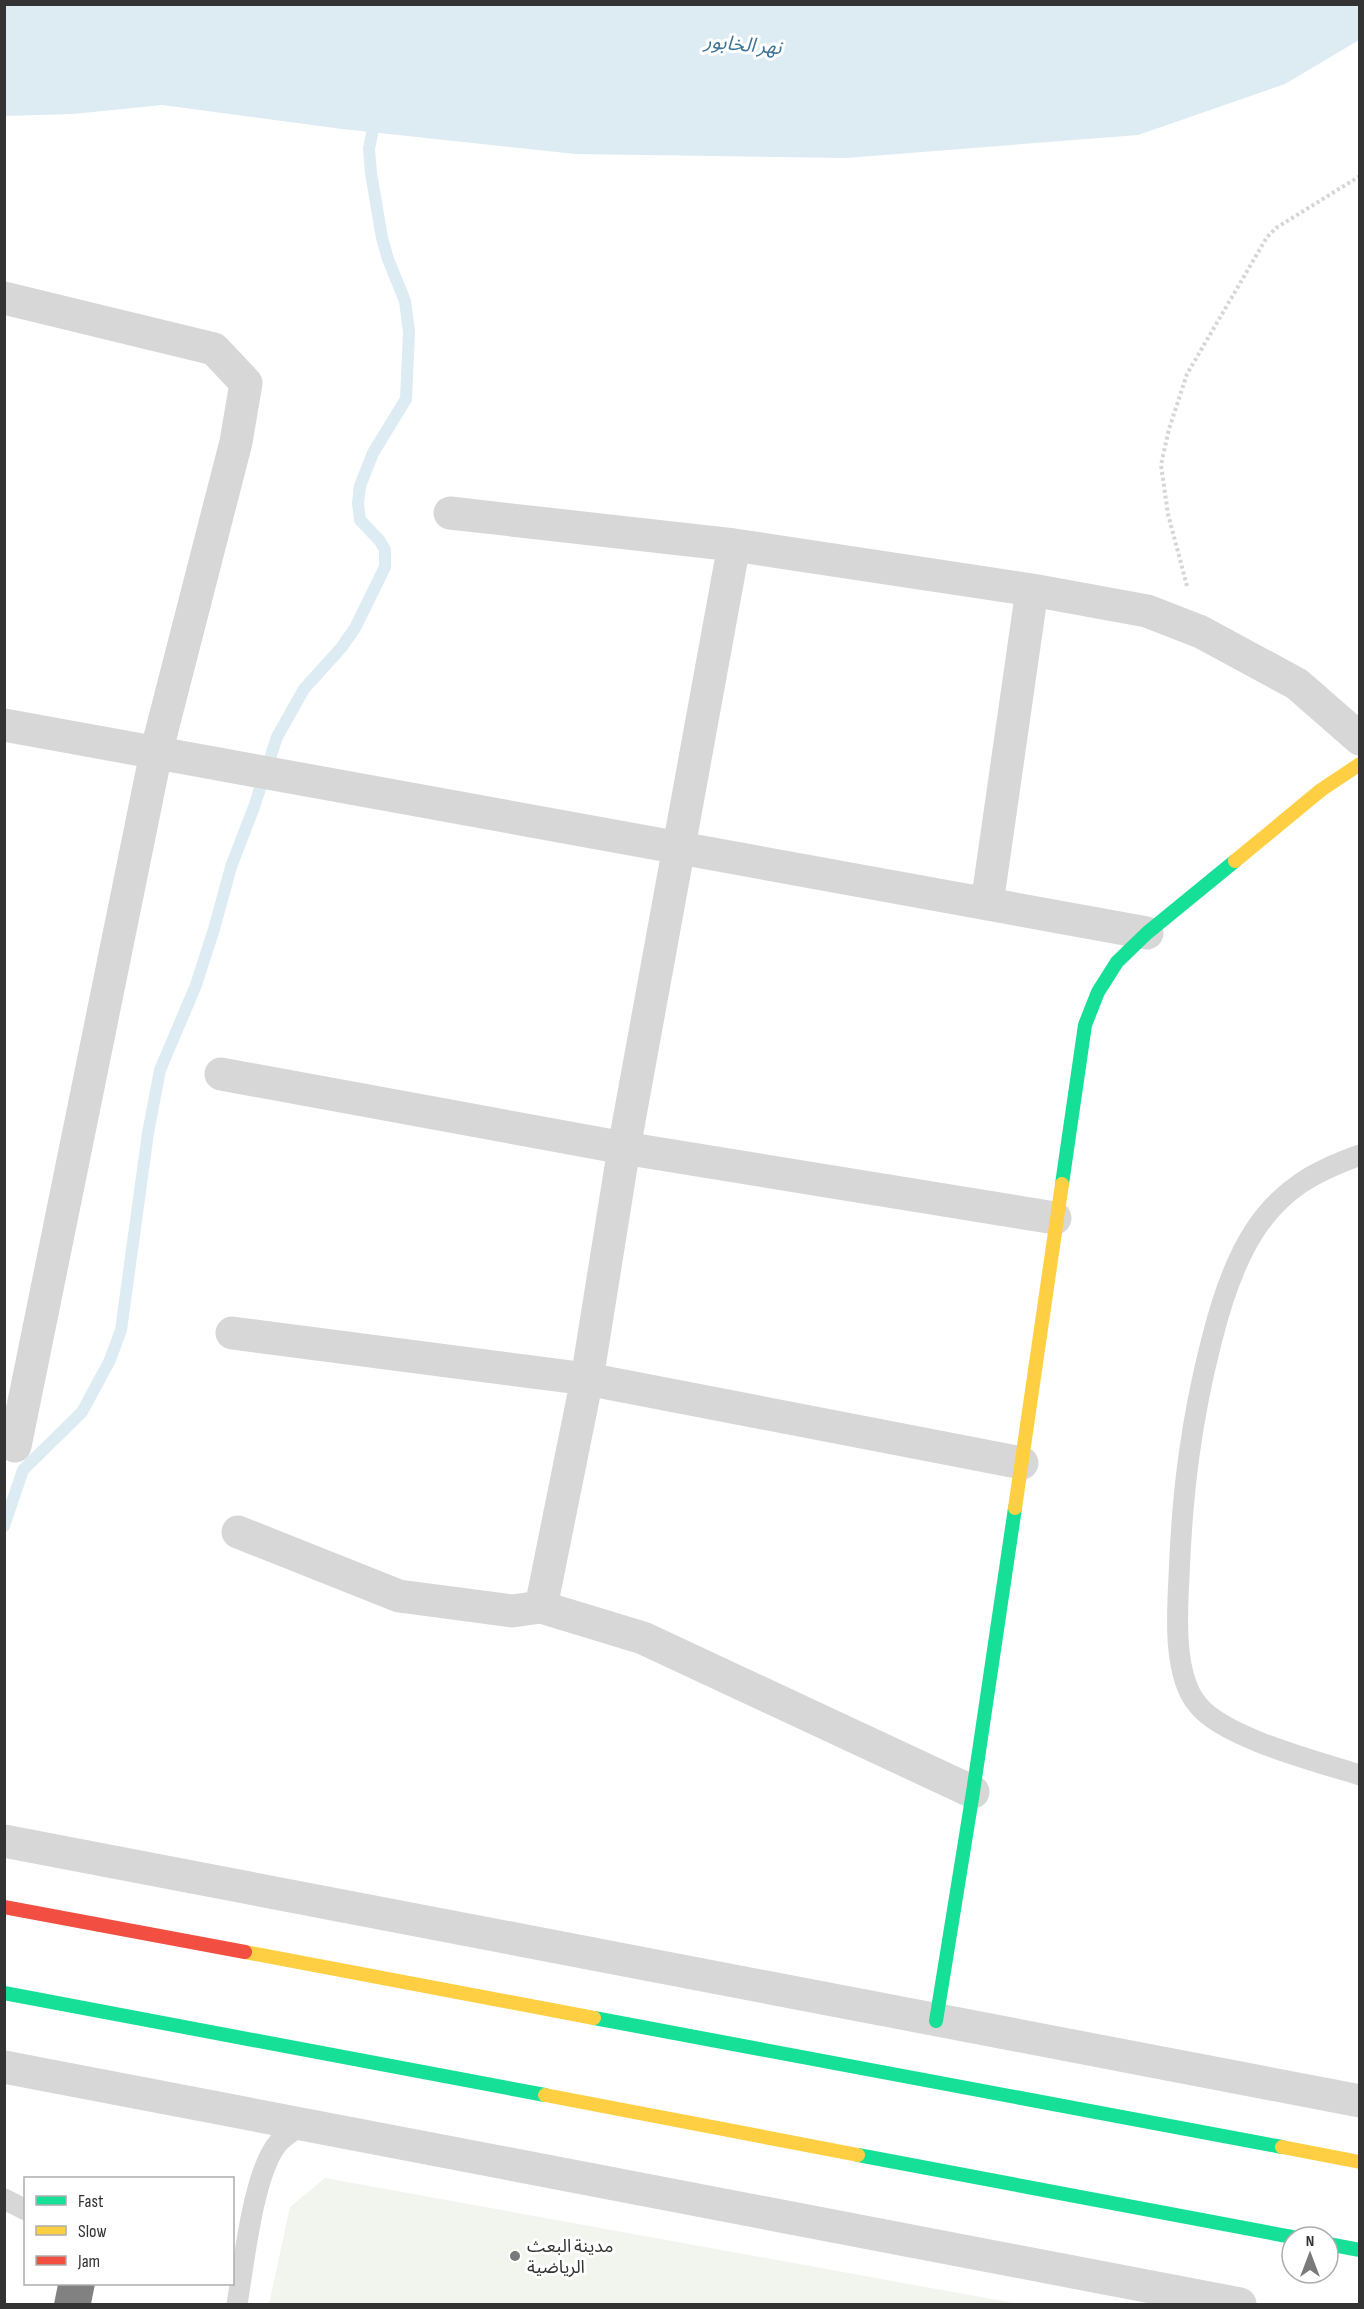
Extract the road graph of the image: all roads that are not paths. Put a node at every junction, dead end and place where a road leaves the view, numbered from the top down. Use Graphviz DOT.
graph roads {
  1 [pos="4,298"];
  2 [pos="450,513"];
  3 [pos="734,545"];
  4 [pos="1032,590"];
  5 [pos="4,725"];
  6 [pos="1359,739"];
  7 [pos="156,753"];
  8 [pos="1359,764"];
  9 [pos="679,848"];
  10 [pos="987,904"];
  11 [pos="1147,933"];
  12 [pos="221,1074"];
  13 [pos="624,1148"];
  14 [pos="1359,1155"];
  15 [pos="1055,1218"];
  16 [pos="232,1333"];
  17 [pos="587,1379"];
  18 [pos="15,1446"];
  19 [pos="1022,1463"];
  20 [pos="238,1532"];
  21 [pos="541,1607"];
  22 [pos="1359,1775"];
  23 [pos="973,1792"];
  24 [pos="4,1841"];
  25 [pos="4,1907"];
  26 [pos="4,1993"];
  27 [pos="936,2021"];
  28 [pos="4,2067"];
  29 [pos="1359,2101"];
  30 [pos="301,2125"];
  31 [pos="1359,2162"];
  32 [pos="4,2199"];
  33 [pos="24,2209"];
  34 [pos="242,2229"];
  35 [pos="1280,2236"];
  36 [pos="1340,2246"];
  37 [pos="1359,2250"];
  38 [pos="237,2304"];
  39 [pos="1240,2304"];
  1 -- 7 [label="street"];
  2 -- 3 [label="street"];
  3 -- 4 [label="street"];
  3 -- 9 [label="street"];
  4 -- 6 [label="street"];
  4 -- 10 [label="street"];
  5 -- 7 [label="street"];
  7 -- 9 [label="street"];
  7 -- 18 [label="street"];
  8 -- 11 [label="main road"];
  9 -- 10 [label="street"];
  9 -- 13 [label="street"];
  10 -- 11 [label="street"];
  11 -- 15 [label="main road"];
  12 -- 13 [label="street"];
  13 -- 15 [label="street"];
  13 -- 17 [label="street"];
  14 -- 22 [label="lane"];
  15 -- 19 [label="main road"];
  16 -- 17 [label="street"];
  17 -- 19 [label="street"];
  17 -- 21 [label="street"];
  19 -- 23 [label="main road"];
  20 -- 21 [label="street"];
  21 -- 23 [label="street"];
  23 -- 27 [label="main road"];
  24 -- 27 [label="street"];
  25 -- 31 [label="main road"];
  26 -- 35 [label="main road"];
  27 -- 29 [label="street"];
  28 -- 30 [label="street"];
  30 -- 34 [label="lane"];
  30 -- 39 [label="street"];
  32 -- 33 [label="lane"];
  34 -- 38 [label="lane"];
  36 -- 37 [label="main road"];
}
